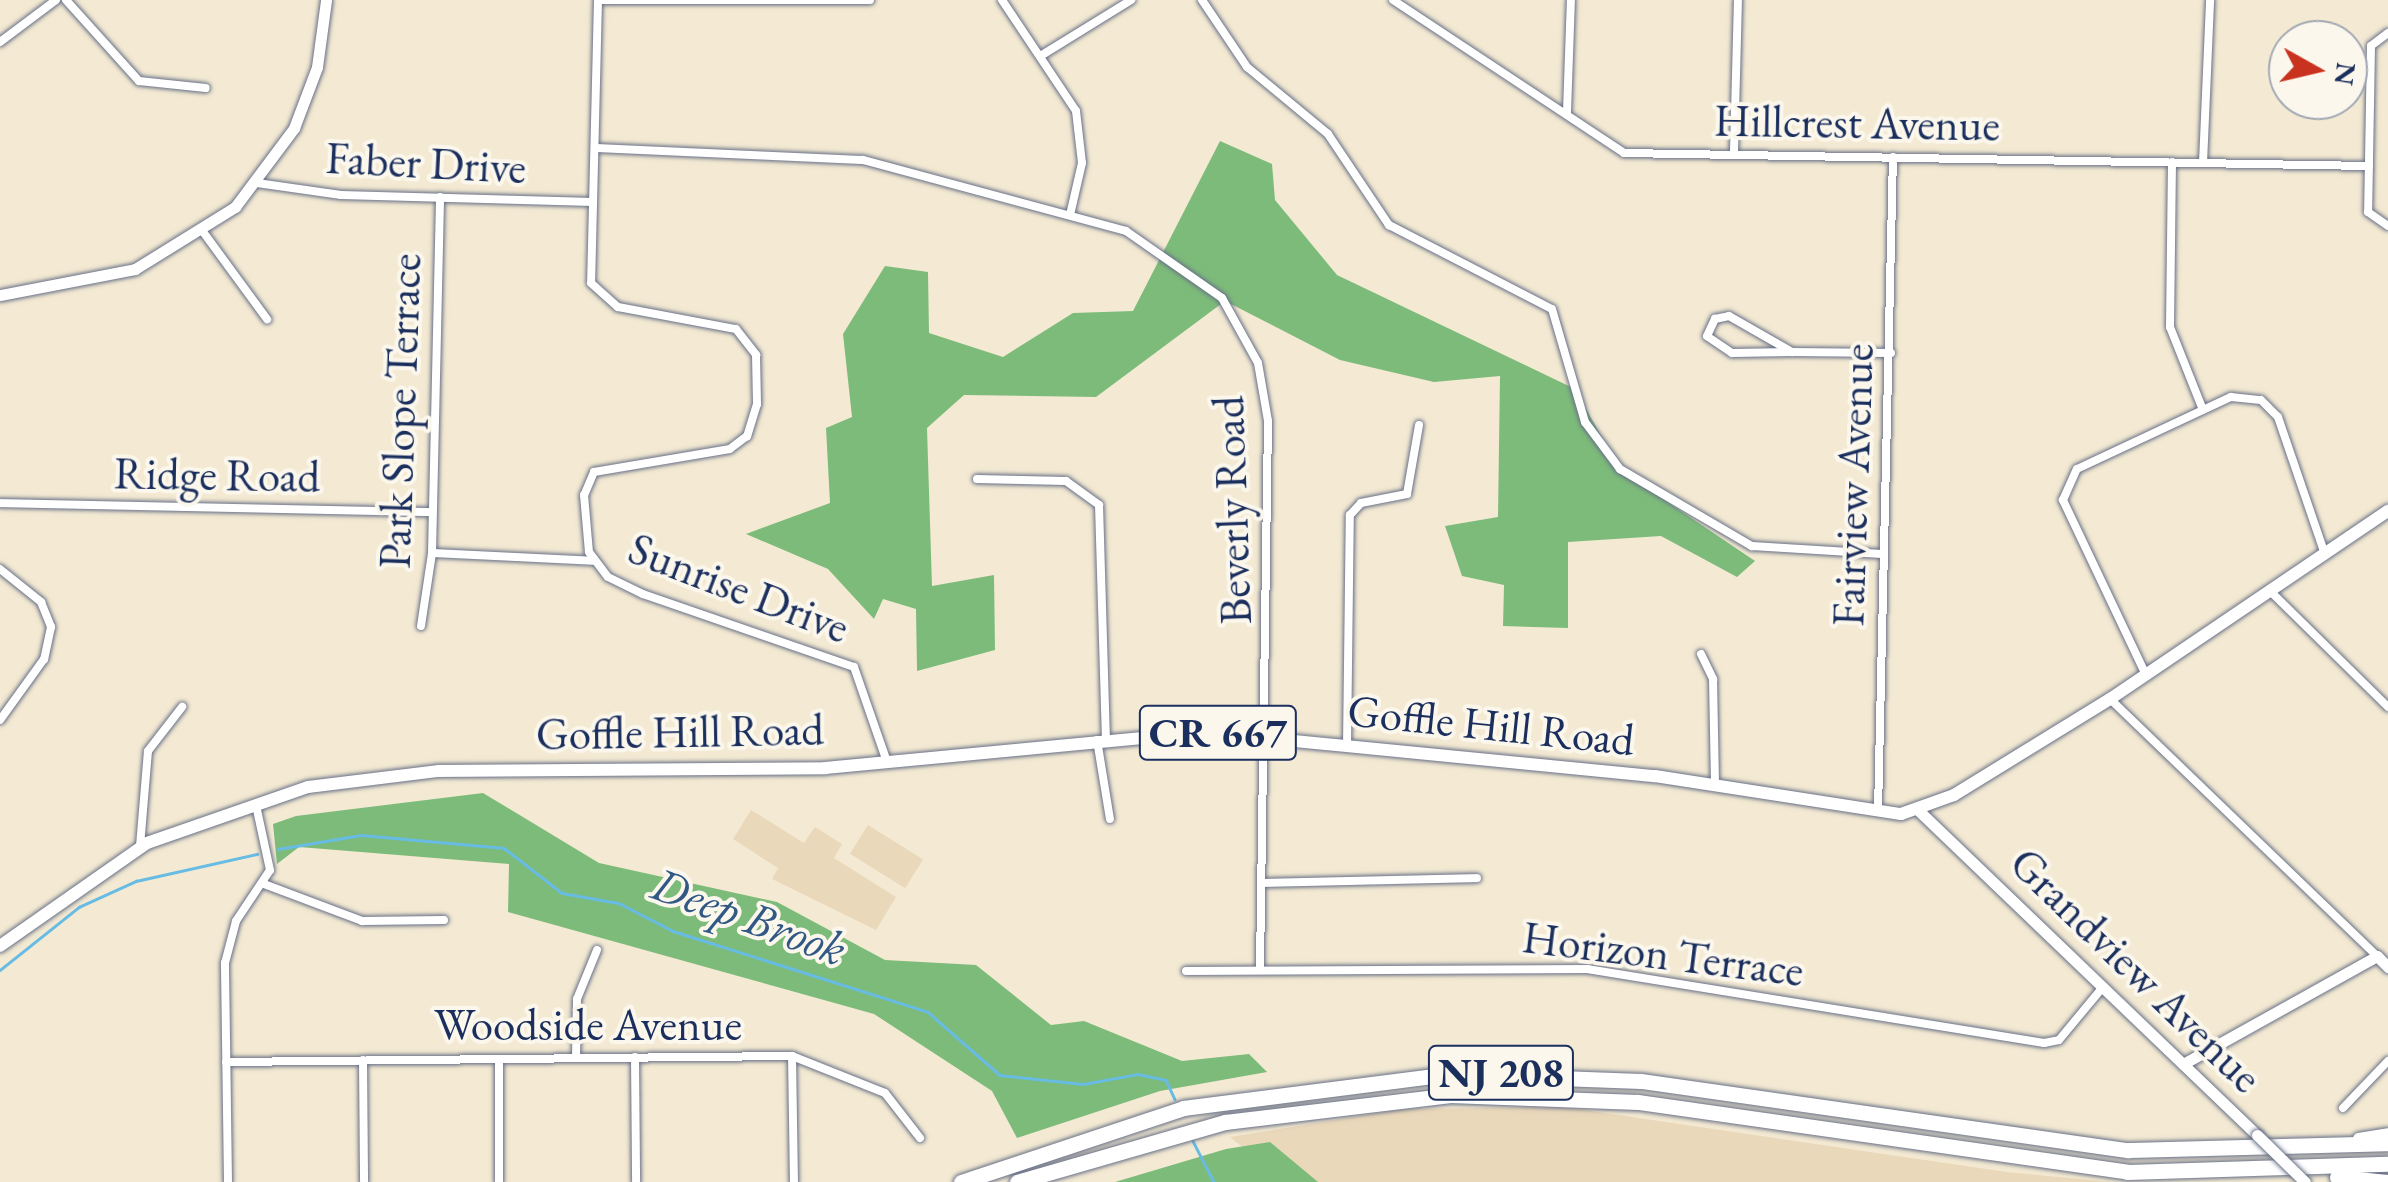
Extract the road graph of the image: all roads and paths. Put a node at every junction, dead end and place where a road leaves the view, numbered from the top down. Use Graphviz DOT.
graph roads {
  1 [pos="56,0"];
  2 [pos="66,0"];
  3 [pos="326,0"];
  4 [pos="598,0"];
  5 [pos="870,0"];
  6 [pos="1002,0"];
  7 [pos="1131,0"];
  8 [pos="1202,0"];
  9 [pos="1393,0"];
  10 [pos="1572,0"];
  11 [pos="1738,0"];
  12 [pos="2210,0"];
  13 [pos="2388,34"];
  14 [pos="0,42"];
  15 [pos="1042,55"];
  16 [pos="206,88"];
  17 [pos="1567,112"];
  18 [pos="594,148"];
  19 [pos="1734,152"];
  20 [pos="1892,157"];
  21 [pos="2172,162"];
  22 [pos="2203,163"];
  23 [pos="2369,166"];
  24 [pos="256,183"];
  25 [pos="440,198"];
  26 [pos="593,202"];
  27 [pos="1070,215"];
  28 [pos="2388,226"];
  29 [pos="204,232"];
  30 [pos="0,295"];
  31 [pos="267,320"];
  32 [pos="1792,352"];
  33 [pos="1891,353"];
  34 [pos="2203,410"];
  35 [pos="1419,424"];
  36 [pos="976,479"];
  37 [pos="0,503"];
  38 [pos="432,512"];
  39 [pos="2388,512"];
  40 [pos="432,554"];
  41 [pos="1882,554"];
  42 [pos="2325,554"];
  43 [pos="594,561"];
  44 [pos="0,569"];
  45 [pos="2271,592"];
  46 [pos="421,626"];
  47 [pos="1700,654"];
  48 [pos="2147,676"];
  49 [pos="2110,699"];
  50 [pos="2388,706"];
  51 [pos="182,707"];
  52 [pos="0,720"];
  53 [pos="1268,738"];
  54 [pos="1102,739"];
  55 [pos="1347,746"];
  56 [pos="887,762"];
  57 [pos="1714,786"];
  58 [pos="256,804"];
  59 [pos="1918,810"];
  60 [pos="1878,816"];
  61 [pos="1110,819"];
  62 [pos="140,846"];
  63 [pos="1476,878"];
  64 [pos="1264,883"];
  65 [pos="264,884"];
  66 [pos="444,920"];
  67 [pos="0,946"];
  68 [pos="597,950"];
  69 [pos="2377,956"];
  70 [pos="2388,967"];
  71 [pos="1260,969"];
  72 [pos="1186,971"];
  73 [pos="2102,986"];
  74 [pos="792,1056"];
  75 [pos="634,1057"];
  76 [pos="499,1058"];
  77 [pos="576,1058"];
  78 [pos="363,1060"];
  79 [pos="2388,1061"];
  80 [pos="226,1062"];
  81 [pos="2184,1064"];
  82 [pos="2342,1108"];
  83 [pos="2388,1133"];
  84 [pos="920,1138"];
  85 [pos="2388,1143"];
  86 [pos="2280,1152"];
  87 [pos="2388,1164"];
  88 [pos="2278,1173"];
  89 [pos="228,1182"];
  90 [pos="364,1182"];
  91 [pos="499,1182"];
  92 [pos="636,1182"];
  93 [pos="794,1182"];
  94 [pos="961,1182"];
  95 [pos="1017,1182"];
  96 [pos="2305,1182"];
  97 [pos="2387,1182"];
  1 -- 14 [label="street"];
  2 -- 16 [label="street"];
  3 -- 24 [label="street"];
  4 -- 5 [label="street"];
  4 -- 18 [label="street, Sunrise Drive"];
  6 -- 15 [label="street"];
  7 -- 15 [label="street"];
  8 -- 41 [label="street"];
  9 -- 17 [label="street, Hillcrest Avenue"];
  10 -- 17 [label="street"];
  11 -- 19 [label="street"];
  12 -- 22 [label="street"];
  13 -- 23 [label="street"];
  15 -- 27 [label="street"];
  17 -- 19 [label="street, Hillcrest Avenue"];
  18 -- 26 [label="street, Sunrise Drive"];
  18 -- 27 [label="street, Beverly Road"];
  19 -- 20 [label="street, Hillcrest Avenue"];
  20 -- 21 [label="street, Hillcrest Avenue"];
  20 -- 33 [label="street, Fairview Avenue"];
  21 -- 22 [label="street, Hillcrest Avenue"];
  21 -- 34 [label="street"];
  22 -- 23 [label="street, Hillcrest Avenue"];
  23 -- 28 [label="street"];
  24 -- 25 [label="street, Faber Drive"];
  24 -- 29 [label="street"];
  25 -- 26 [label="street, Faber Drive"];
  25 -- 38 [label="street, Park Slope Terrace"];
  26 -- 43 [label="street, Sunrise Drive"];
  27 -- 53 [label="street, Beverly Road"];
  29 -- 30 [label="street"];
  29 -- 31 [label="street"];
  32 -- 32 [label="street"];
  32 -- 33 [label="street"];
  33 -- 41 [label="street, Fairview Avenue"];
  34 -- 42 [label="street"];
  34 -- 48 [label="street"];
  35 -- 55 [label="street"];
  36 -- 54 [label="street"];
  37 -- 38 [label="street, Ridge Road"];
  38 -- 40 [label="street, Park Slope Terrace"];
  39 -- 42 [label="main road, Goffle Hill Road / CR 667"];
  40 -- 43 [label="street"];
  40 -- 46 [label="street, Park Slope Terrace"];
  41 -- 60 [label="street, Fairview Avenue"];
  42 -- 45 [label="main road, Goffle Hill Road / CR 667"];
  43 -- 56 [label="street, Sunrise Drive"];
  44 -- 52 [label="street"];
  45 -- 48 [label="main road, Goffle Hill Road / CR 667"];
  45 -- 50 [label="street"];
  47 -- 57 [label="street"];
  48 -- 49 [label="main road, Goffle Hill Road / CR 667"];
  49 -- 59 [label="main road, Goffle Hill Road / CR 667"];
  49 -- 69 [label="street"];
  51 -- 62 [label="street"];
  53 -- 54 [label="main road, Goffle Hill Road / CR 667"];
  53 -- 55 [label="main road, Goffle Hill Road / CR 667"];
  53 -- 64 [label="street, Beverly Road"];
  54 -- 56 [label="main road, Goffle Hill Road / CR 667"];
  54 -- 61 [label="street"];
  55 -- 57 [label="main road, Goffle Hill Road / CR 667"];
  56 -- 58 [label="main road, Goffle Hill Road / CR 667"];
  57 -- 60 [label="main road, Goffle Hill Road / CR 667"];
  58 -- 62 [label="main road, Goffle Hill Road / CR 667"];
  58 -- 65 [label="street"];
  59 -- 60 [label="main road, Goffle Hill Road / CR 667"];
  59 -- 73 [label="street, Grandview Avenue"];
  62 -- 67 [label="main road, Goffle Hill Road / CR 667"];
  63 -- 64 [label="street"];
  64 -- 71 [label="street, Beverly Road"];
  65 -- 66 [label="street"];
  65 -- 80 [label="street"];
  68 -- 77 [label="street"];
  69 -- 70 [label="street"];
  69 -- 81 [label="street"];
  71 -- 72 [label="street, Horizon Terrace"];
  71 -- 73 [label="street, Horizon Terrace"];
  73 -- 81 [label="street, Grandview Avenue"];
  74 -- 75 [label="street, Woodside Avenue"];
  74 -- 84 [label="street, Woodside Avenue"];
  74 -- 93 [label="street"];
  75 -- 77 [label="street, Woodside Avenue"];
  75 -- 92 [label="street"];
  76 -- 77 [label="street, Woodside Avenue"];
  76 -- 78 [label="street, Woodside Avenue"];
  76 -- 91 [label="street"];
  78 -- 80 [label="street, Woodside Avenue"];
  78 -- 90 [label="street"];
  79 -- 82 [label="street"];
  80 -- 89 [label="street"];
  81 -- 96 [label="street, Grandview Avenue, bridge"];
  83 -- 86 [label="street"];
  85 -- 86 [label="highway, NJ 208"];
  86 -- 94 [label="highway, NJ 208"];
  87 -- 88 [label="highway, NJ 208"];
  88 -- 95 [label="highway, NJ 208"];
  88 -- 97 [label="highway"];
}
